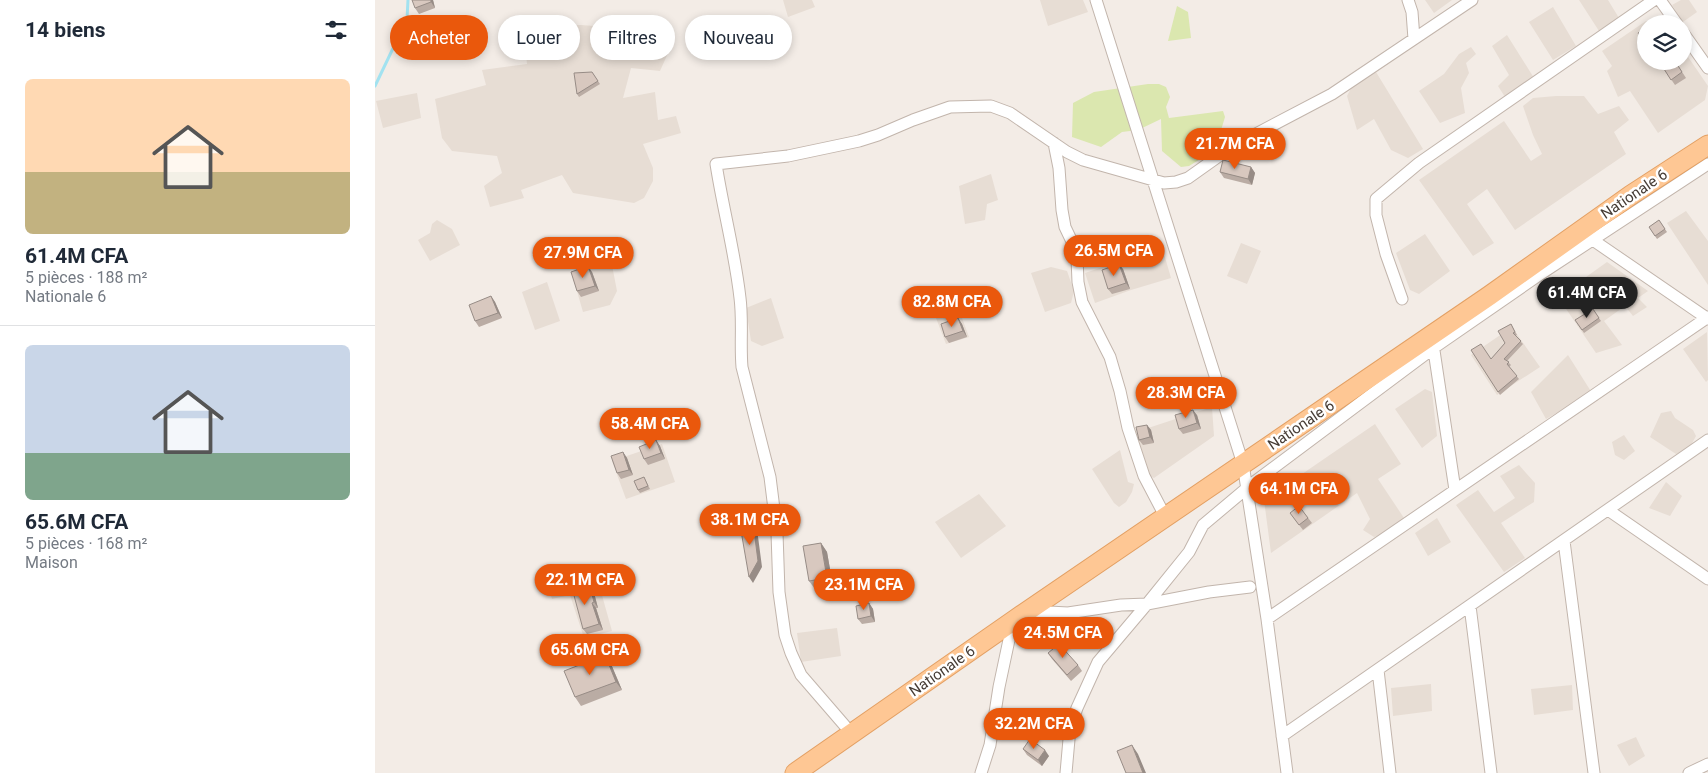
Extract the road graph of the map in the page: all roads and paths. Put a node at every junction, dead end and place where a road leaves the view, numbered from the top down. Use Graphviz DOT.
graph roads {
  1 [pos="1095,0"];
  2 [pos="1408,0"];
  3 [pos="1472,0"];
  4 [pos="1654,0"];
  5 [pos="1660,0"];
  6 [pos="1671,15"];
  7 [pos="1414,39"];
  8 [pos="1692,45"];
  9 [pos="1708,68"];
  10 [pos="1054,142"];
  11 [pos="1708,145"];
  12 [pos="1708,164"];
  13 [pos="1153,179"];
  14 [pos="1586,236"];
  15 [pos="1402,299"];
  16 [pos="1708,318"];
  17 [pos="1433,342"];
  18 [pos="1708,441"];
  19 [pos="1243,464"];
  20 [pos="1247,488"];
  21 [pos="1455,490"];
  22 [pos="1609,510"];
  23 [pos="1165,516"];
  24 [pos="1564,541"];
  25 [pos="1708,579"];
  26 [pos="1249,587"];
  27 [pos="1147,604"];
  28 [pos="1470,606"];
  29 [pos="1021,616"];
  30 [pos="1267,619"];
  31 [pos="1378,670"];
  32 [pos="852,734"];
  33 [pos="1282,736"];
  34 [pos="1708,764"];
  35 [pos="1708,770"];
  36 [pos="795,773"];
  37 [pos="981,773"];
  38 [pos="1066,773"];
  39 [pos="1287,773"];
  40 [pos="1390,773"];
  41 [pos="1491,773"];
  42 [pos="1594,773"];
  43 [pos="1689,773"];
  1 -- 13 [label="street"];
  2 -- 7 [label="street"];
  3 -- 7 [label="street"];
  4 -- 15 [label="street"];
  5 -- 6 [label="street"];
  7 -- 13 [label="street"];
  8 -- 9 [label="street"];
  10 -- 13 [label="street"];
  10 -- 23 [label="street"];
  10 -- 32 [label="street"];
  11 -- 14 [label="main road, Nationale 6"];
  12 -- 14 [label="street"];
  13 -- 19 [label="street"];
  14 -- 16 [label="street"];
  14 -- 17 [label="main road, Nationale 6"];
  16 -- 21 [label="street"];
  17 -- 19 [label="main road, Nationale 6"];
  17 -- 20 [label="street"];
  17 -- 21 [label="street"];
  18 -- 22 [label="street"];
  19 -- 20 [label="street"];
  19 -- 23 [label="main road, Nationale 6"];
  20 -- 27 [label="street"];
  20 -- 30 [label="street"];
  21 -- 30 [label="street"];
  22 -- 24 [label="street"];
  22 -- 25 [label="street"];
  23 -- 29 [label="main road, Nationale 6"];
  24 -- 28 [label="street"];
  24 -- 42 [label="street"];
  26 -- 27 [label="street"];
  27 -- 29 [label="street"];
  27 -- 38 [label="street"];
  28 -- 31 [label="street"];
  28 -- 41 [label="street"];
  29 -- 32 [label="main road, Nationale 6"];
  29 -- 37 [label="street"];
  30 -- 33 [label="street"];
  31 -- 33 [label="street"];
  31 -- 40 [label="street"];
  32 -- 36 [label="main road, Nationale 6"];
  33 -- 39 [label="street"];
  34 -- 43 [label="street"];
  35 -- 43 [label="street"];
}
